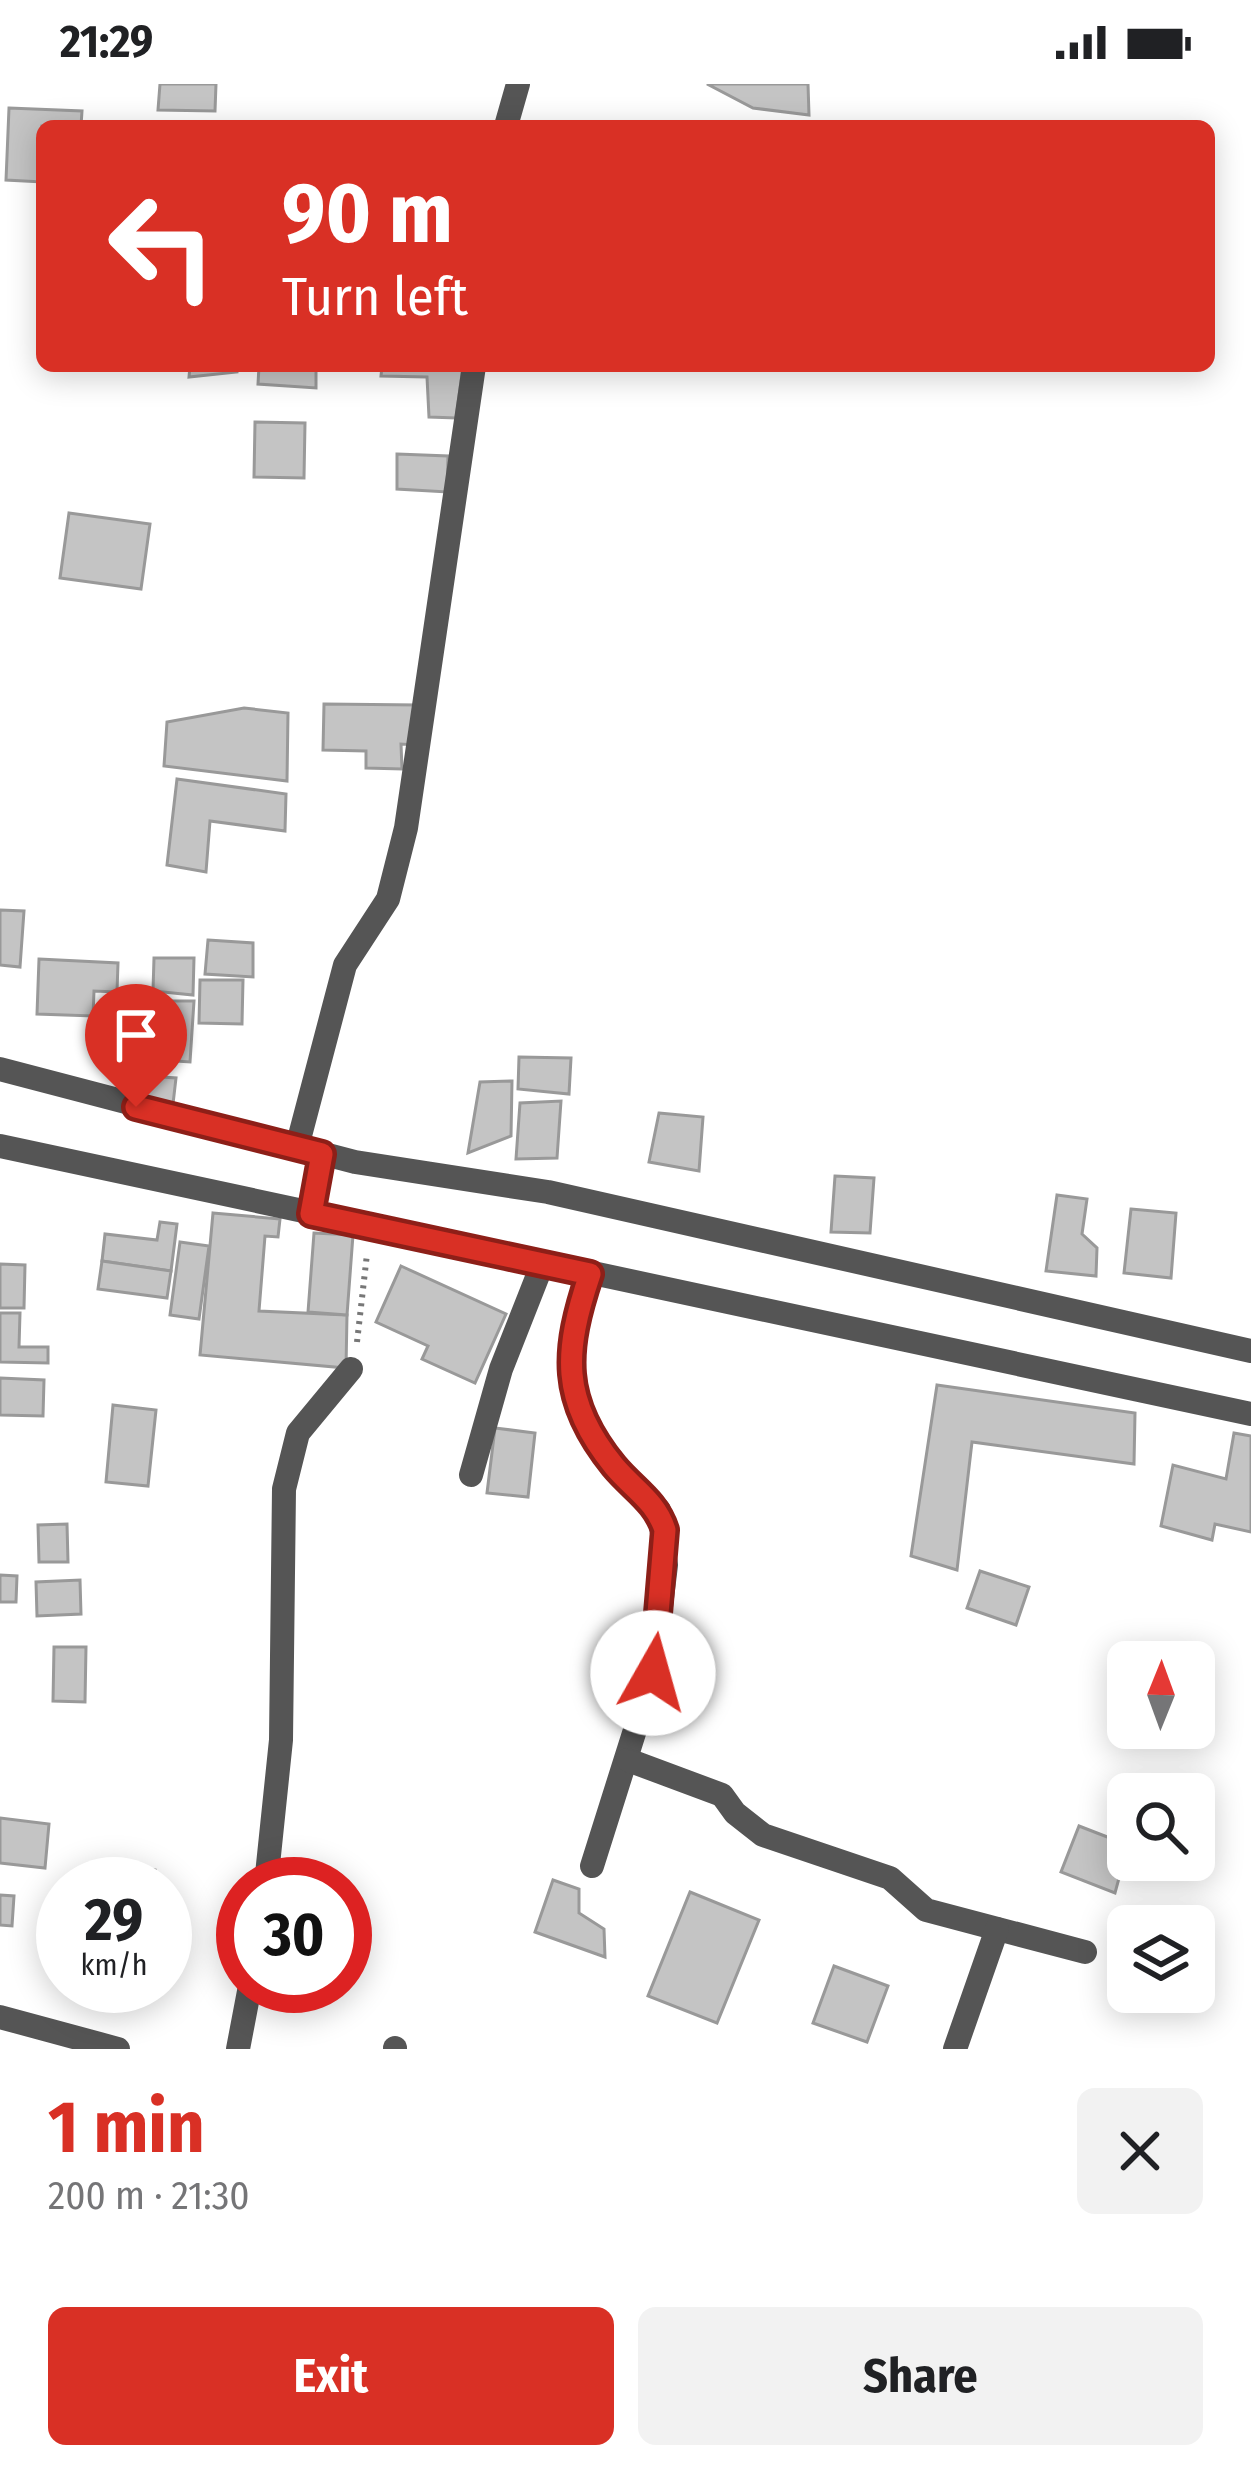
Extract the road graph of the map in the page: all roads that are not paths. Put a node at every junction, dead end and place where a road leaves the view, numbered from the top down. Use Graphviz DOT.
graph roads {
  1 [pos="518,84"];
  2 [pos="508,120"];
  3 [pos="473,372"];
  4 [pos="0,1069"];
  5 [pos="0,1146"];
  6 [pos="297,1147"];
  7 [pos="322,1156"];
  8 [pos="311,1210"];
  9 [pos="542,1264"];
  10 [pos="590,1274"];
  11 [pos="1251,1352"];
  12 [pos="351,1369"];
  13 [pos="1251,1414"];
  14 [pos="471,1475"];
  15 [pos="628,1760"];
  16 [pos="269,1857"];
  17 [pos="592,1866"];
  18 [pos="997,1929"];
  19 [pos="1085,1952"];
  20 [pos="245,2013"];
  21 [pos="0,2017"];
  22 [pos="118,2049"];
  23 [pos="238,2049"];
  24 [pos="955,2049"];
  1 -- 2 [label="street"];
  3 -- 6 [label="street"];
  4 -- 6 [label="street"];
  5 -- 8 [label="street"];
  6 -- 7 [label="street"];
  7 -- 8 [label="street"];
  7 -- 11 [label="street"];
  8 -- 9 [label="street"];
  9 -- 10 [label="street"];
  9 -- 14 [label="street"];
  10 -- 13 [label="street"];
  10 -- 15 [label="street"];
  12 -- 16 [label="street"];
  15 -- 17 [label="street"];
  15 -- 18 [label="street"];
  18 -- 19 [label="street"];
  18 -- 24 [label="street"];
  20 -- 23 [label="street"];
  21 -- 22 [label="street"];
}
